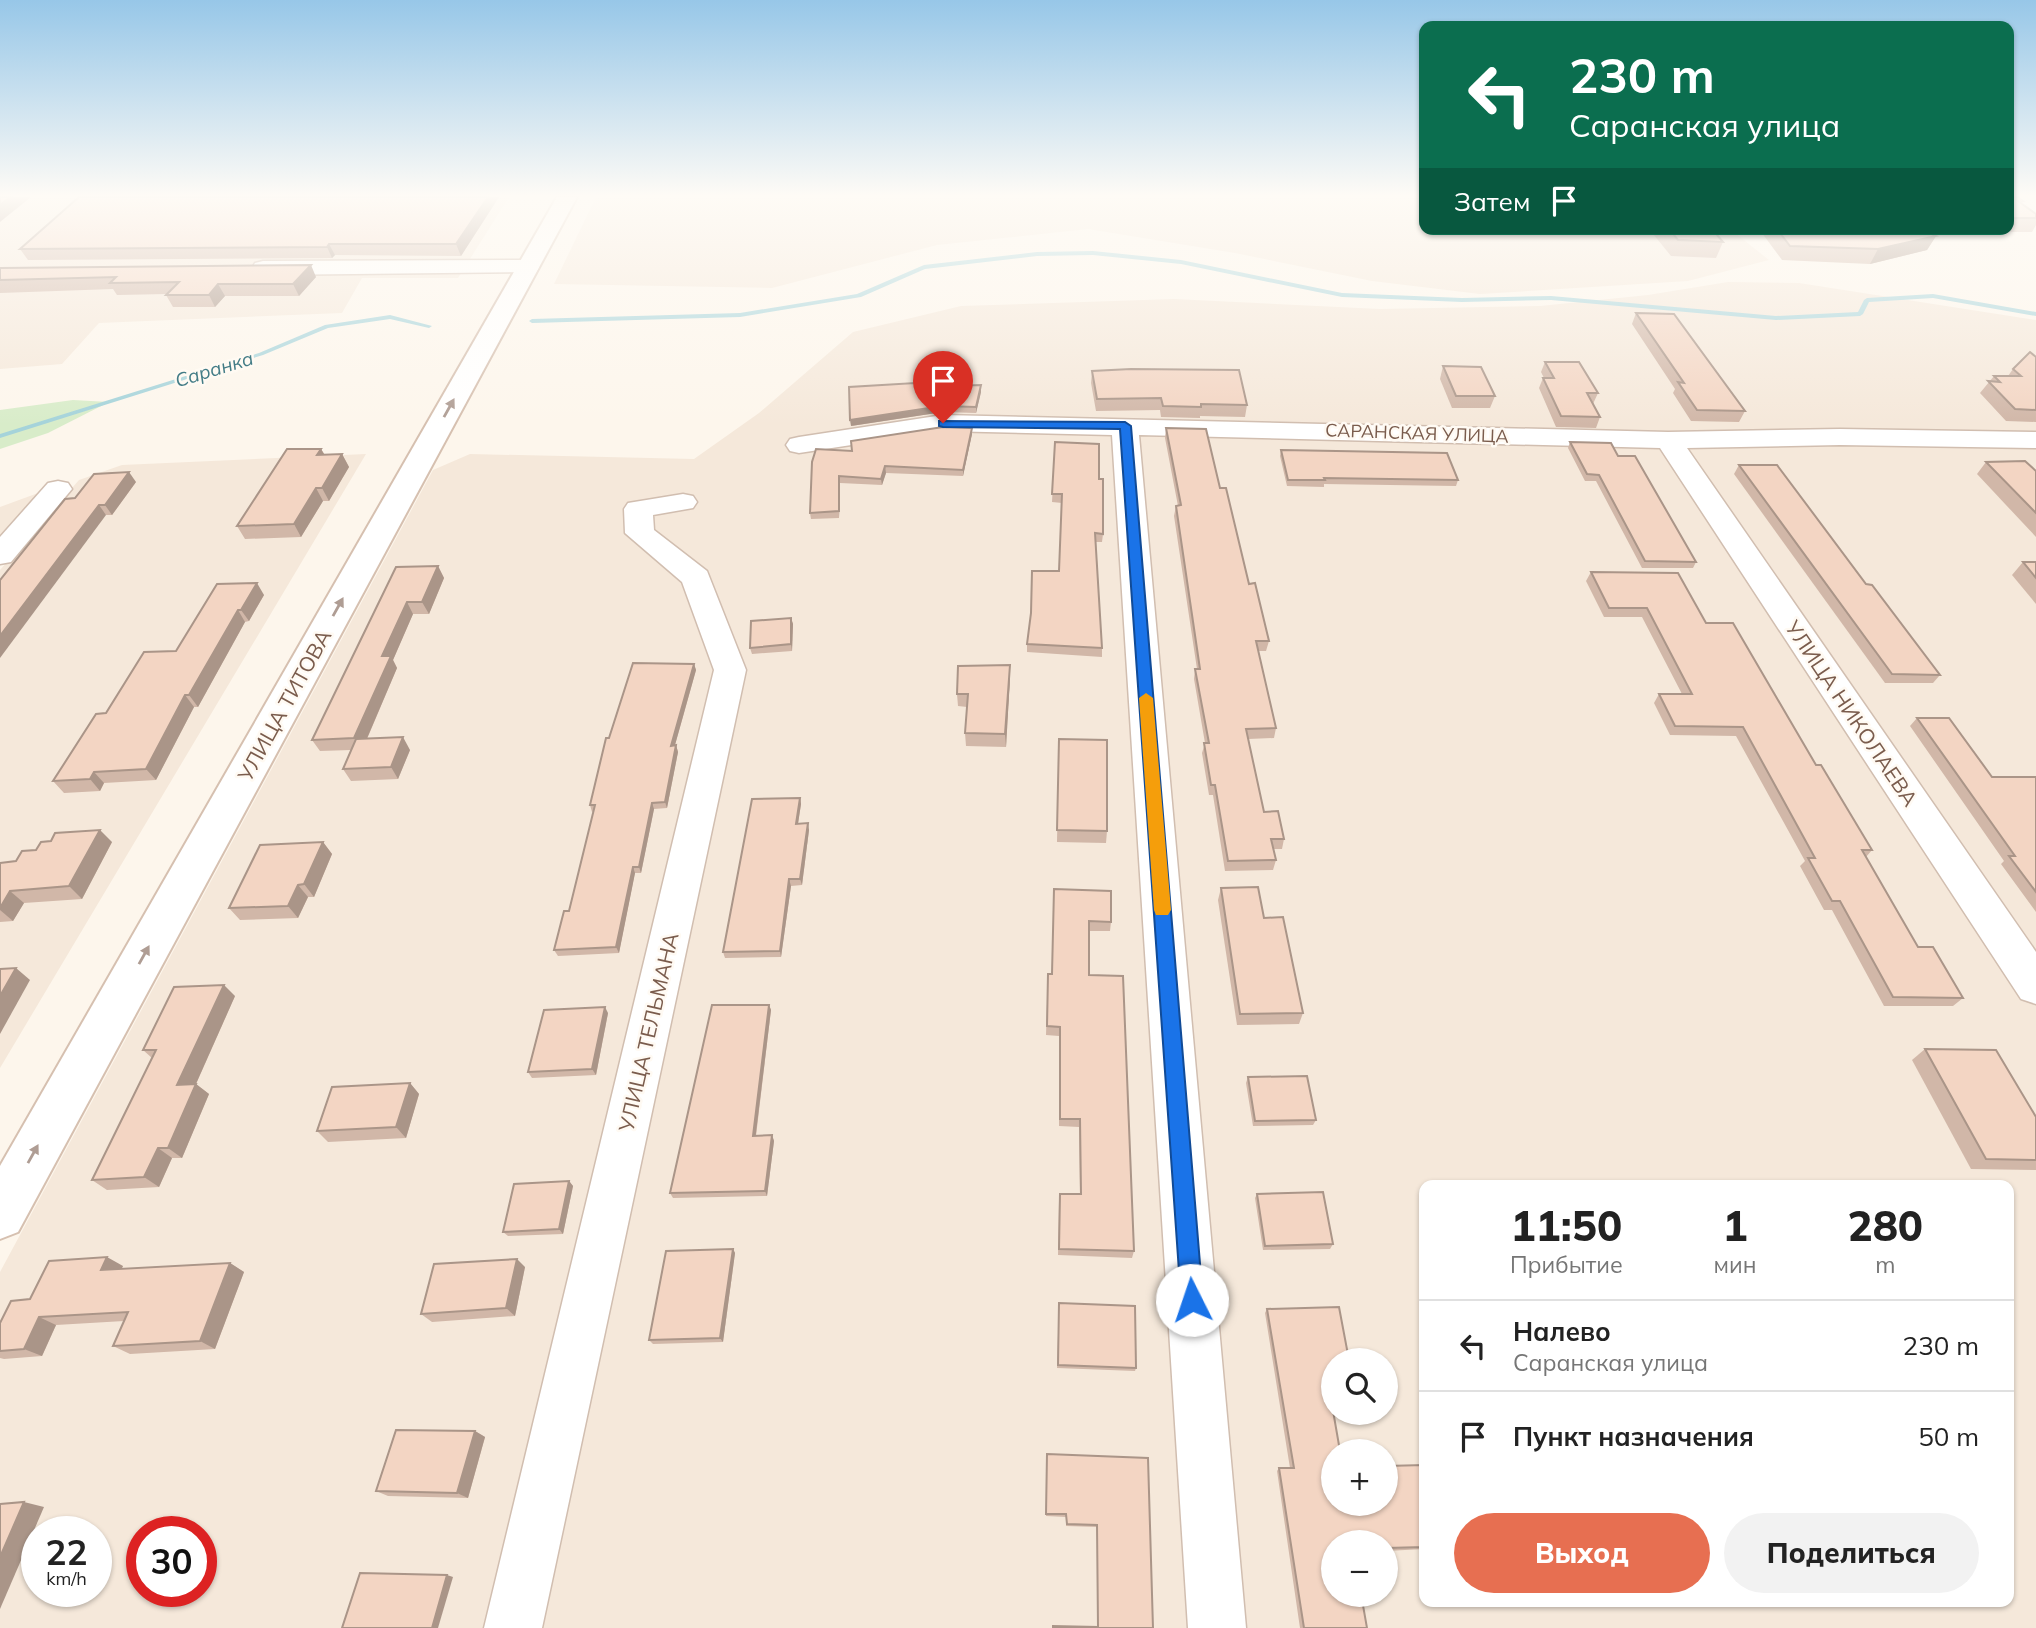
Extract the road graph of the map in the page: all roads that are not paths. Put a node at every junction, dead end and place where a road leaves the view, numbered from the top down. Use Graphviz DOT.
graph roads {
  1 [pos="525,273"];
  2 [pos="1125,426"];
  3 [pos="2003,439"];
  4 [pos="1668,440"];
  5 [pos="2036,440"];
  6 [pos="799,445"];
  7 [pos="2036,465"];
  8 [pos="58,489"];
  9 [pos="683,502"];
  10 [pos="0,555"];
  11 [pos="2036,986"];
  12 [pos="0,1214"];
  13 [pos="513,1628"];
  14 [pos="1217,1628"];
  12 -- 1 [label="main road, УЛИЦА ТИТОВА, one-way"];
  2 -- 4 [label="street, САРАНСКАЯ УЛИЦА"];
  2 -- 6 [label="street, САРАНСКАЯ УЛИЦА"];
  2 -- 14 [label="street"];
  3 -- 4 [label="street, САРАНСКАЯ УЛИЦА"];
  3 -- 5 [label="street, САРАНСКАЯ УЛИЦА"];
  3 -- 7 [label="street"];
  4 -- 11 [label="street, УЛИЦА НИКОЛАЕВА"];
  8 -- 10 [label="street"];
  9 -- 13 [label="street, УЛИЦА ТЕЛЬМАНА"];
}
